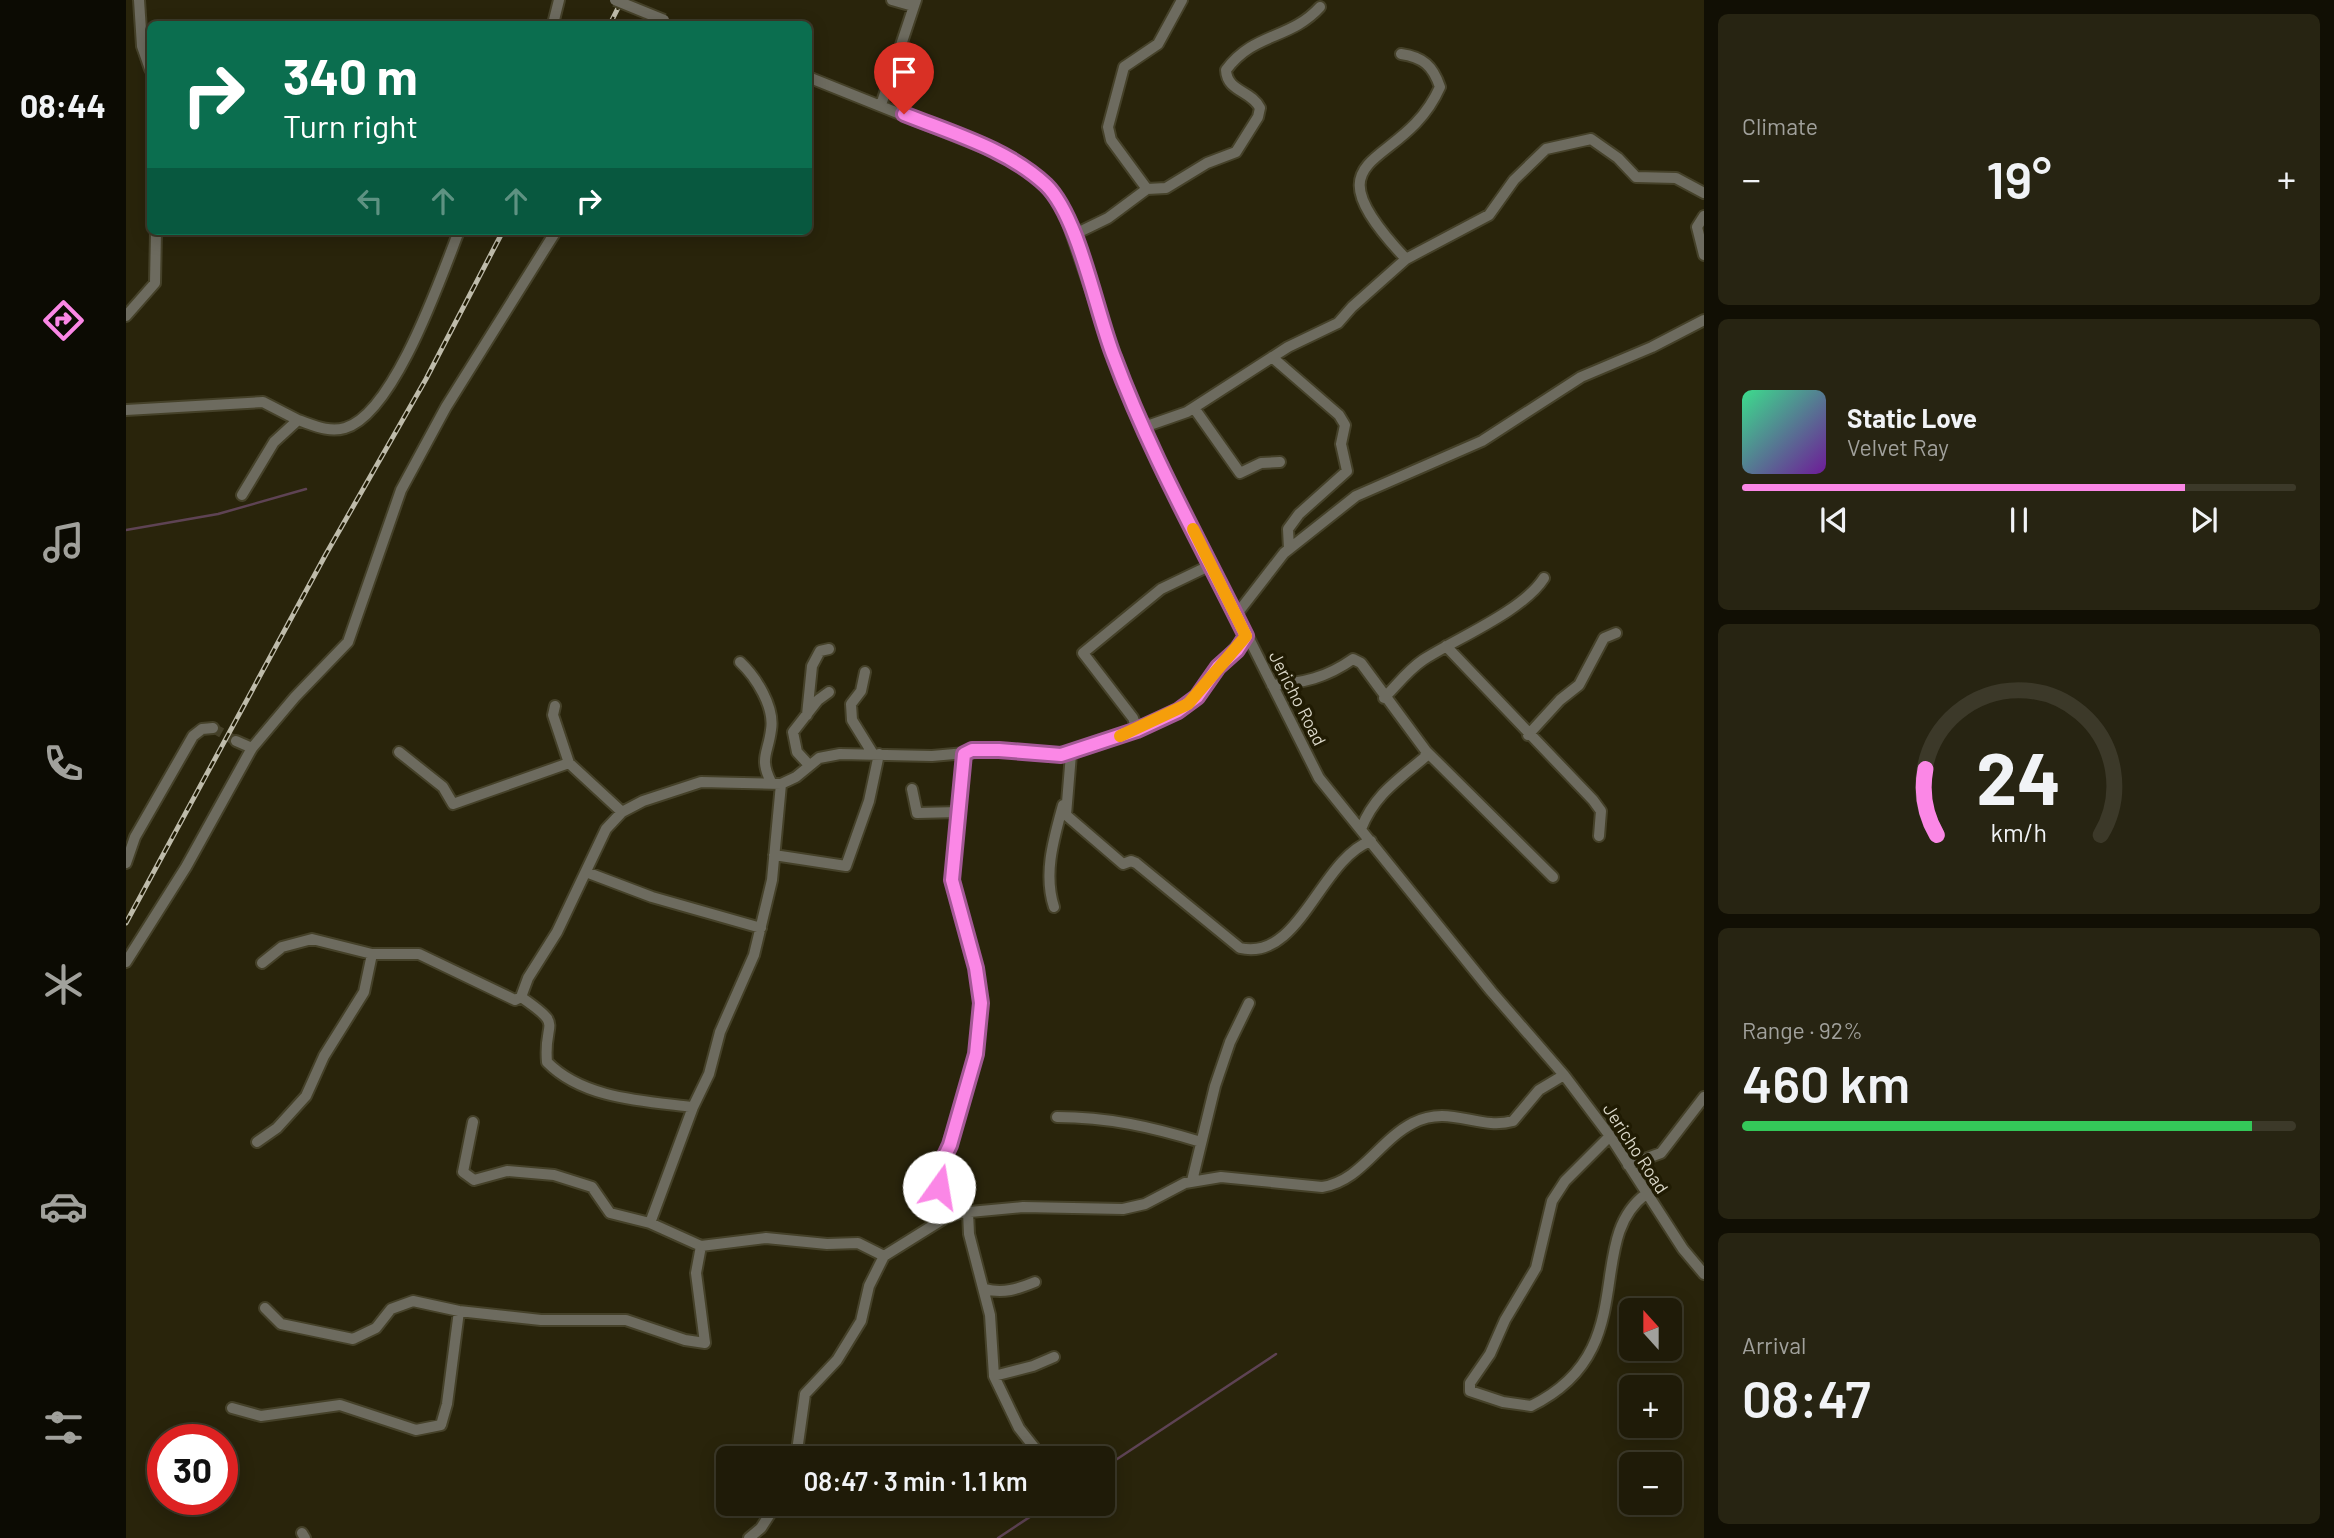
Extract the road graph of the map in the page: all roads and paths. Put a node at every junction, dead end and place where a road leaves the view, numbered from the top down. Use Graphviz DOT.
graph roads {
  1 [pos="139,0"];
  2 [pos="559,0"];
  3 [pos="615,0"];
  4 [pos="892,0"];
  5 [pos="1182,0"];
  6 [pos="914,3"];
  7 [pos="1320,7"];
  8 [pos="554,21"];
  9 [pos="667,21"];
  10 [pos="1401,54"];
  11 [pos="147,60"];
  12 [pos="812,79"];
  13 [pos="881,105"];
  14 [pos="1147,189"];
  15 [pos="1704,193"];
  16 [pos="1704,216"];
  17 [pos="156,235"];
  18 [pos="457,235"];
  19 [pos="554,235"];
  20 [pos="1073,235"];
  21 [pos="1704,255"];
  22 [pos="1406,259"];
  23 [pos="126,316"];
  24 [pos="1704,320"];
  25 [pos="1272,358"];
  26 [pos="127,406"];
  27 [pos="1194,408"];
  28 [pos="298,420"];
  29 [pos="1144,427"];
  30 [pos="1280,463"];
  31 [pos="242,495"];
  32 [pos="1289,549"];
  33 [pos="1212,565"];
  34 [pos="1544,578"];
  35 [pos="1236,615"];
  36 [pos="1615,633"];
  37 [pos="1246,636"];
  38 [pos="1446,646"];
  39 [pos="829,649"];
  40 [pos="740,662"];
  41 [pos="865,672"];
  42 [pos="1272,685"];
  43 [pos="830,692"];
  44 [pos="1384,698"];
  45 [pos="555,706"];
  46 [pos="807,715"];
  47 [pos="213,728"];
  48 [pos="1137,730"];
  49 [pos="1528,735"];
  50 [pos="236,741"];
  51 [pos="252,748"];
  52 [pos="1426,751"];
  53 [pos="399,752"];
  54 [pos="876,754"];
  55 [pos="964,754"];
  56 [pos="1071,754"];
  57 [pos="569,763"];
  58 [pos="809,765"];
  59 [pos="776,783"];
  60 [pos="912,789"];
  61 [pos="1068,789"];
  62 [pos="622,812"];
  63 [pos="960,812"];
  64 [pos="1361,829"];
  65 [pos="1600,836"];
  66 [pos="1371,841"];
  67 [pos="774,855"];
  68 [pos="126,863"];
  69 [pos="586,872"];
  70 [pos="1553,877"];
  71 [pos="1054,907"];
  72 [pos="761,928"];
  73 [pos="372,954"];
  74 [pos="126,962"];
  75 [pos="262,963"];
  76 [pos="521,997"];
  77 [pos="1250,1003"];
  78 [pos="1564,1075"];
  79 [pos="1704,1097"];
  80 [pos="693,1107"];
  81 [pos="1056,1117"];
  82 [pos="473,1122"];
  83 [pos="1610,1136"];
  84 [pos="257,1142"];
  85 [pos="1201,1142"];
  86 [pos="1628,1165"];
  87 [pos="1192,1181"];
  88 [pos="1646,1194"];
  89 [pos="968,1212"];
  90 [pos="945,1218"];
  91 [pos="650,1223"];
  92 [pos="701,1247"];
  93 [pos="884,1256"];
  94 [pos="1704,1274"];
  95 [pos="1035,1282"];
  96 [pos="985,1289"];
  97 [pos="265,1308"];
  98 [pos="459,1311"];
  99 [pos="1054,1357"];
  100 [pos="994,1376"];
  101 [pos="232,1408"];
  102 [pos="798,1446"];
  103 [pos="1033,1446"];
  104 [pos="769,1516"];
  105 [pos="749,1538"];
  1 -- 11 [label="street"];
  2 -- 8 [label="street"];
  3 -- 9 [label="street, bridge"];
  4 -- 6 [label="street"];
  5 -- 14 [label="street"];
  6 -- 13 [label="street"];
  7 -- 14 [label="street"];
  10 -- 22 [label="street"];
  12 -- 13 [label="street, Jericho Road"];
  13 -- 20 [label="street, Jericho Road"];
  14 -- 20 [label="street"];
  15 -- 22 [label="street"];
  16 -- 21 [label="street"];
  17 -- 23 [label="street"];
  18 -- 28 [label="street"];
  19 -- 51 [label="street"];
  20 -- 29 [label="street, Jericho Road"];
  22 -- 25 [label="street"];
  24 -- 32 [label="street"];
  25 -- 27 [label="street"];
  25 -- 32 [label="street"];
  26 -- 28 [label="street"];
  27 -- 29 [label="street"];
  27 -- 30 [label="street"];
  28 -- 31 [label="street"];
  29 -- 33 [label="street, Jericho Road"];
  32 -- 35 [label="street"];
  33 -- 35 [label="street, Jericho Road"];
  33 -- 48 [label="street"];
  34 -- 38 [label="street"];
  35 -- 37 [label="street, Jericho Road"];
  36 -- 49 [label="street"];
  37 -- 42 [label="street, Jericho Road"];
  37 -- 48 [label="street"];
  38 -- 44 [label="street"];
  38 -- 49 [label="street"];
  39 -- 46 [label="street"];
  40 -- 59 [label="street"];
  41 -- 54 [label="street"];
  42 -- 44 [label="street"];
  42 -- 64 [label="street, Jericho Road"];
  43 -- 46 [label="street"];
  44 -- 52 [label="street"];
  45 -- 57 [label="street"];
  46 -- 58 [label="street"];
  47 -- 68 [label="street"];
  48 -- 56 [label="street"];
  49 -- 65 [label="street"];
  50 -- 51 [label="street"];
  51 -- 74 [label="street"];
  52 -- 64 [label="street"];
  52 -- 70 [label="street"];
  53 -- 57 [label="street"];
  54 -- 55 [label="street"];
  54 -- 58 [label="street"];
  54 -- 67 [label="street"];
  55 -- 56 [label="street"];
  55 -- 63 [label="street"];
  56 -- 61 [label="street"];
  57 -- 62 [label="street"];
  58 -- 59 [label="street"];
  59 -- 62 [label="street"];
  59 -- 67 [label="street"];
  60 -- 63 [label="street"];
  61 -- 66 [label="street"];
  61 -- 71 [label="street"];
  62 -- 69 [label="street"];
  63 -- 90 [label="street"];
  64 -- 66 [label="street, Jericho Road"];
  66 -- 78 [label="street, Jericho Road"];
  67 -- 72 [label="street"];
  69 -- 72 [label="street"];
  69 -- 76 [label="street"];
  72 -- 80 [label="street"];
  73 -- 75 [label="street"];
  73 -- 76 [label="street"];
  73 -- 84 [label="street"];
  76 -- 80 [label="street"];
  77 -- 85 [label="street"];
  78 -- 83 [label="street, Jericho Road"];
  78 -- 87 [label="street"];
  79 -- 86 [label="street"];
  80 -- 91 [label="street"];
  81 -- 85 [label="street"];
  82 -- 91 [label="street"];
  83 -- 86 [label="street, Jericho Road"];
  83 -- 88 [label="street"];
  85 -- 87 [label="street"];
  86 -- 88 [label="street, Jericho Road"];
  87 -- 89 [label="street"];
  88 -- 94 [label="street, Jericho Road"];
  89 -- 90 [label="street"];
  89 -- 96 [label="street"];
  90 -- 93 [label="street"];
  91 -- 92 [label="street"];
  92 -- 93 [label="street"];
  92 -- 98 [label="street"];
  93 -- 102 [label="street"];
  95 -- 96 [label="street"];
  96 -- 100 [label="street"];
  97 -- 98 [label="street"];
  98 -- 101 [label="street"];
  99 -- 100 [label="street"];
  100 -- 103 [label="street"];
  104 -- 105 [label="street"];
}
